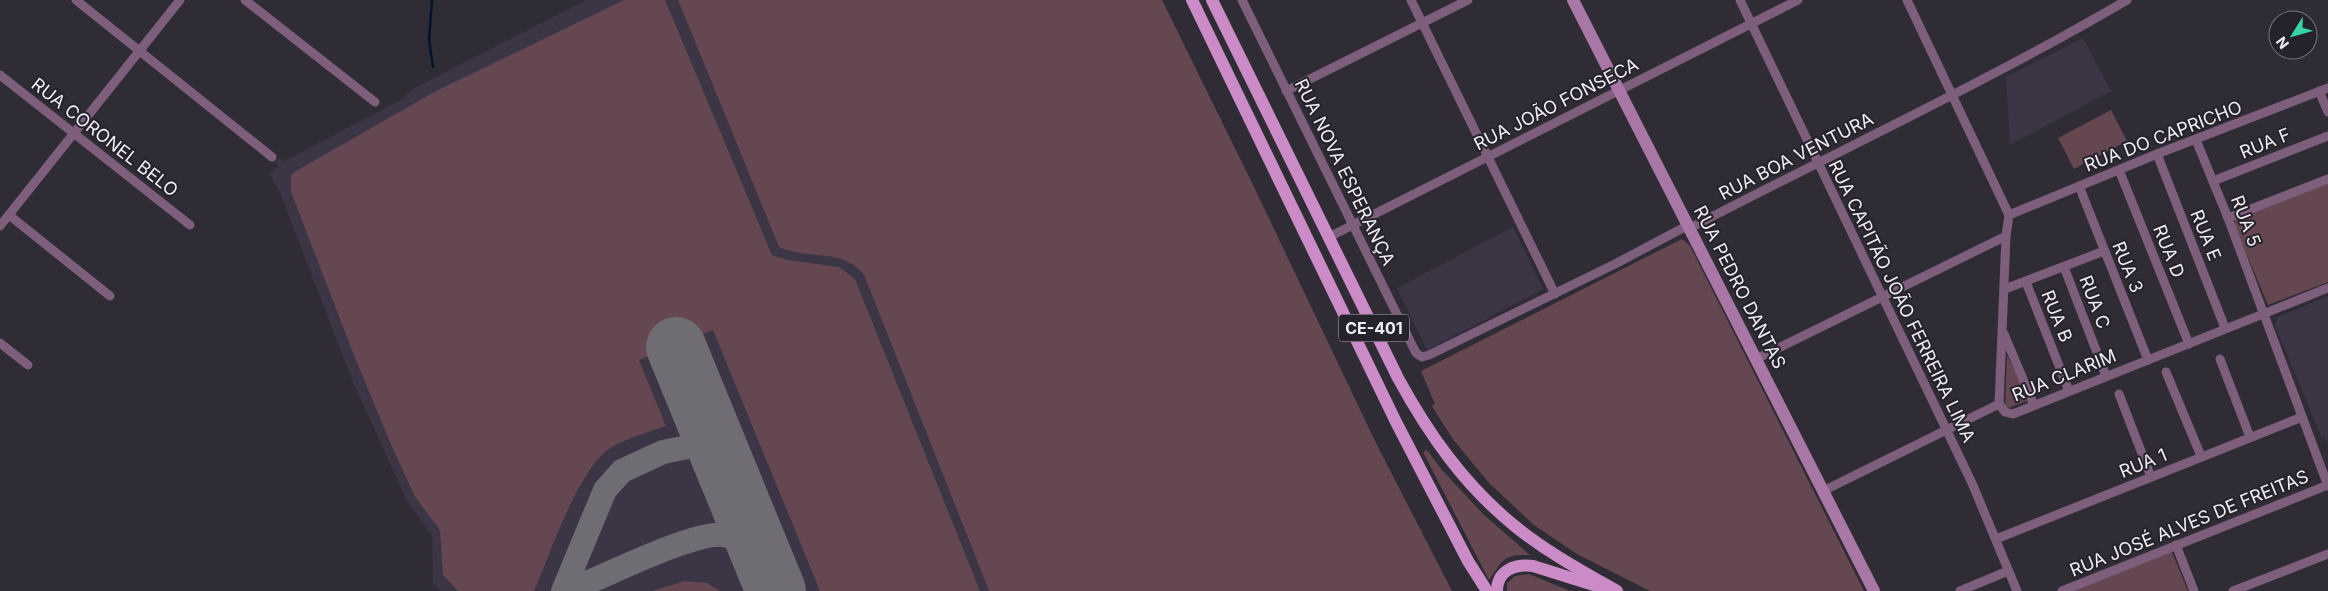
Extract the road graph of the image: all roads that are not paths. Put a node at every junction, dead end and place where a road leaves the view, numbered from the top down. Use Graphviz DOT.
graph roads {
  1 [pos="76,0"];
  2 [pos="180,0"];
  3 [pos="245,0"];
  4 [pos="1192,0"];
  5 [pos="1212,0"];
  6 [pos="1242,0"];
  7 [pos="1410,0"];
  8 [pos="1468,0"];
  9 [pos="1573,0"];
  10 [pos="1740,0"];
  11 [pos="1798,0"];
  12 [pos="1907,0"];
  13 [pos="2127,0"];
  14 [pos="1422,23"];
  15 [pos="1752,24"];
  16 [pos="140,50"];
  17 [pos="0,75"];
  18 [pos="2324,89"];
  19 [pos="1286,90"];
  20 [pos="1619,90"];
  21 [pos="1952,94"];
  22 [pos="375,102"];
  23 [pos="2328,112"];
  24 [pos="75,133"];
  25 [pos="2328,136"];
  26 [pos="2196,140"];
  27 [pos="2157,154"];
  28 [pos="1486,156"];
  29 [pos="272,157"];
  30 [pos="1818,164"];
  31 [pos="2119,170"];
  32 [pos="2328,179"];
  33 [pos="2213,181"];
  34 [pos="2079,186"];
  35 [pos="9,215"];
  36 [pos="2009,215"];
  37 [pos="2228,218"];
  38 [pos="190,225"];
  39 [pos="1353,225"];
  40 [pos="0,226"];
  41 [pos="1690,227"];
  42 [pos="2006,236"];
  43 [pos="1329,238"];
  44 [pos="2104,250"];
  45 [pos="2064,267"];
  46 [pos="2026,282"];
  47 [pos="2328,288"];
  48 [pos="2005,290"];
  49 [pos="1555,294"];
  50 [pos="110,296"];
  51 [pos="1882,296"];
  52 [pos="2264,313"];
  53 [pos="2225,328"];
  54 [pos="2003,331"];
  55 [pos="0,342"];
  56 [pos="2189,344"];
  57 [pos="1422,357"];
  58 [pos="1756,359"];
  59 [pos="2220,359"];
  60 [pos="2148,360"];
  61 [pos="28,365"];
  62 [pos="2166,372"];
  63 [pos="2106,376"];
  64 [pos="2069,391"];
  65 [pos="2119,394"];
  66 [pos="1999,404"];
  67 [pos="2034,405"];
  68 [pos="2302,417"];
  69 [pos="1946,430"];
  70 [pos="2250,436"];
  71 [pos="2201,456"];
  72 [pos="2151,477"];
  73 [pos="2328,485"];
  74 [pos="1823,491"];
  75 [pos="1996,539"];
  76 [pos="2176,545"];
  77 [pos="2328,554"];
  78 [pos="2008,571"];
  79 [pos="1487,591"];
  80 [pos="1497,591"];
  81 [pos="1615,591"];
  82 [pos="1874,591"];
  83 [pos="1960,591"];
  84 [pos="2017,591"];
  85 [pos="2062,591"];
  86 [pos="2194,591"];
  87 [pos="2233,591"];
  1 -- 16 [label="street"];
  2 -- 16 [label="street"];
  3 -- 22 [label="street"];
  4 -- 79 [label="main road, CE-401"];
  5 -- 43 [label="main road, CE-401"];
  6 -- 19 [label="street, RUA NOVA ESPERANÇA"];
  7 -- 14 [label="street"];
  8 -- 14 [label="street"];
  9 -- 20 [label="main road, RUA PEDRO DANTAS"];
  10 -- 15 [label="street, RUA CAPITÃO JOÃO FERREIRA LIMA"];
  11 -- 15 [label="street, RUA JOÃO FONSECA"];
  12 -- 21 [label="street"];
  13 -- 21 [label="street, RUA BOA VENTURA"];
  14 -- 19 [label="street"];
  14 -- 28 [label="street"];
  15 -- 20 [label="street, RUA JOÃO FONSECA"];
  15 -- 30 [label="street, RUA CAPITÃO JOÃO FERREIRA LIMA"];
  16 -- 24 [label="street"];
  16 -- 29 [label="street"];
  17 -- 24 [label="street, RUA CORONEL BELO"];
  18 -- 23 [label="street"];
  18 -- 26 [label="street, RUA DO CAPRICHO"];
  19 -- 39 [label="street, RUA NOVA ESPERANÇA"];
  20 -- 28 [label="street, RUA JOÃO FONSECA"];
  20 -- 41 [label="main road, RUA PEDRO DANTAS"];
  21 -- 30 [label="street, RUA BOA VENTURA"];
  21 -- 36 [label="street"];
  24 -- 35 [label="street"];
  24 -- 38 [label="street, RUA CORONEL BELO"];
  25 -- 33 [label="street, RUA F"];
  26 -- 27 [label="street, RUA DO CAPRICHO"];
  26 -- 33 [label="street, RUA 5"];
  27 -- 31 [label="street, RUA DO CAPRICHO"];
  27 -- 53 [label="street, RUA E"];
  28 -- 39 [label="street, RUA JOÃO FONSECA"];
  28 -- 49 [label="street"];
  30 -- 41 [label="street, RUA BOA VENTURA"];
  30 -- 51 [label="street, RUA CAPITÃO JOÃO FERREIRA LIMA"];
  31 -- 34 [label="street, RUA DO CAPRICHO"];
  31 -- 56 [label="street, RUA D"];
  32 -- 37 [label="street"];
  33 -- 37 [label="street, RUA 5"];
  34 -- 36 [label="street, RUA DO CAPRICHO"];
  34 -- 44 [label="street, RUA 3"];
  35 -- 40 [label="street"];
  35 -- 50 [label="street"];
  36 -- 42 [label="street"];
  37 -- 52 [label="street, RUA 5"];
  39 -- 43 [label="street, RUA JOÃO FONSECA"];
  39 -- 57 [label="street, RUA NOVA ESPERANÇA"];
  41 -- 49 [label="street, RUA BOA VENTURA"];
  41 -- 58 [label="main road, RUA PEDRO DANTAS"];
  42 -- 48 [label="street"];
  42 -- 51 [label="street"];
  43 -- 81 [label="main road, CE-401"];
  44 -- 45 [label="street"];
  44 -- 60 [label="street, RUA 3"];
  45 -- 46 [label="street"];
  45 -- 63 [label="street, RUA C"];
  46 -- 48 [label="street"];
  46 -- 64 [label="street, RUA B"];
  47 -- 52 [label="street, RUA CLARIM"];
  48 -- 54 [label="street"];
  49 -- 57 [label="street, RUA BOA VENTURA"];
  51 -- 58 [label="street"];
  51 -- 69 [label="street, RUA CAPITÃO JOÃO FERREIRA LIMA"];
  52 -- 53 [label="street, RUA CLARIM"];
  52 -- 68 [label="street"];
  53 -- 56 [label="street, RUA CLARIM"];
  54 -- 66 [label="street"];
  54 -- 67 [label="street"];
  55 -- 61 [label="street"];
  56 -- 60 [label="street, RUA CLARIM"];
  58 -- 74 [label="main road, RUA PEDRO DANTAS"];
  59 -- 70 [label="street"];
  60 -- 63 [label="street, RUA CLARIM"];
  62 -- 71 [label="street"];
  63 -- 64 [label="street, RUA CLARIM"];
  64 -- 67 [label="street, RUA CLARIM"];
  65 -- 72 [label="street"];
  66 -- 67 [label="street, RUA CLARIM"];
  66 -- 69 [label="street, RUA CLARIM"];
  68 -- 70 [label="street, RUA 1"];
  68 -- 73 [label="street"];
  69 -- 74 [label="street, RUA CLARIM"];
  69 -- 75 [label="street, RUA CAPITÃO JOÃO FERREIRA LIMA"];
  70 -- 71 [label="street, RUA 1"];
  71 -- 72 [label="street, RUA 1"];
  72 -- 75 [label="street, RUA 1"];
  73 -- 76 [label="street, RUA JOSÉ ALVES DE FREITAS"];
  74 -- 82 [label="main road, RUA PEDRO DANTAS"];
  75 -- 78 [label="street, RUA CAPITÃO JOÃO FERREIRA LIMA"];
  76 -- 85 [label="street, RUA JOSÉ ALVES DE FREITAS"];
  76 -- 86 [label="street"];
  77 -- 87 [label="street"];
  78 -- 83 [label="street"];
  78 -- 84 [label="street, RUA CAPITÃO JOÃO FERREIRA LIMA"];
  80 -- 81 [label="main road"];
}
